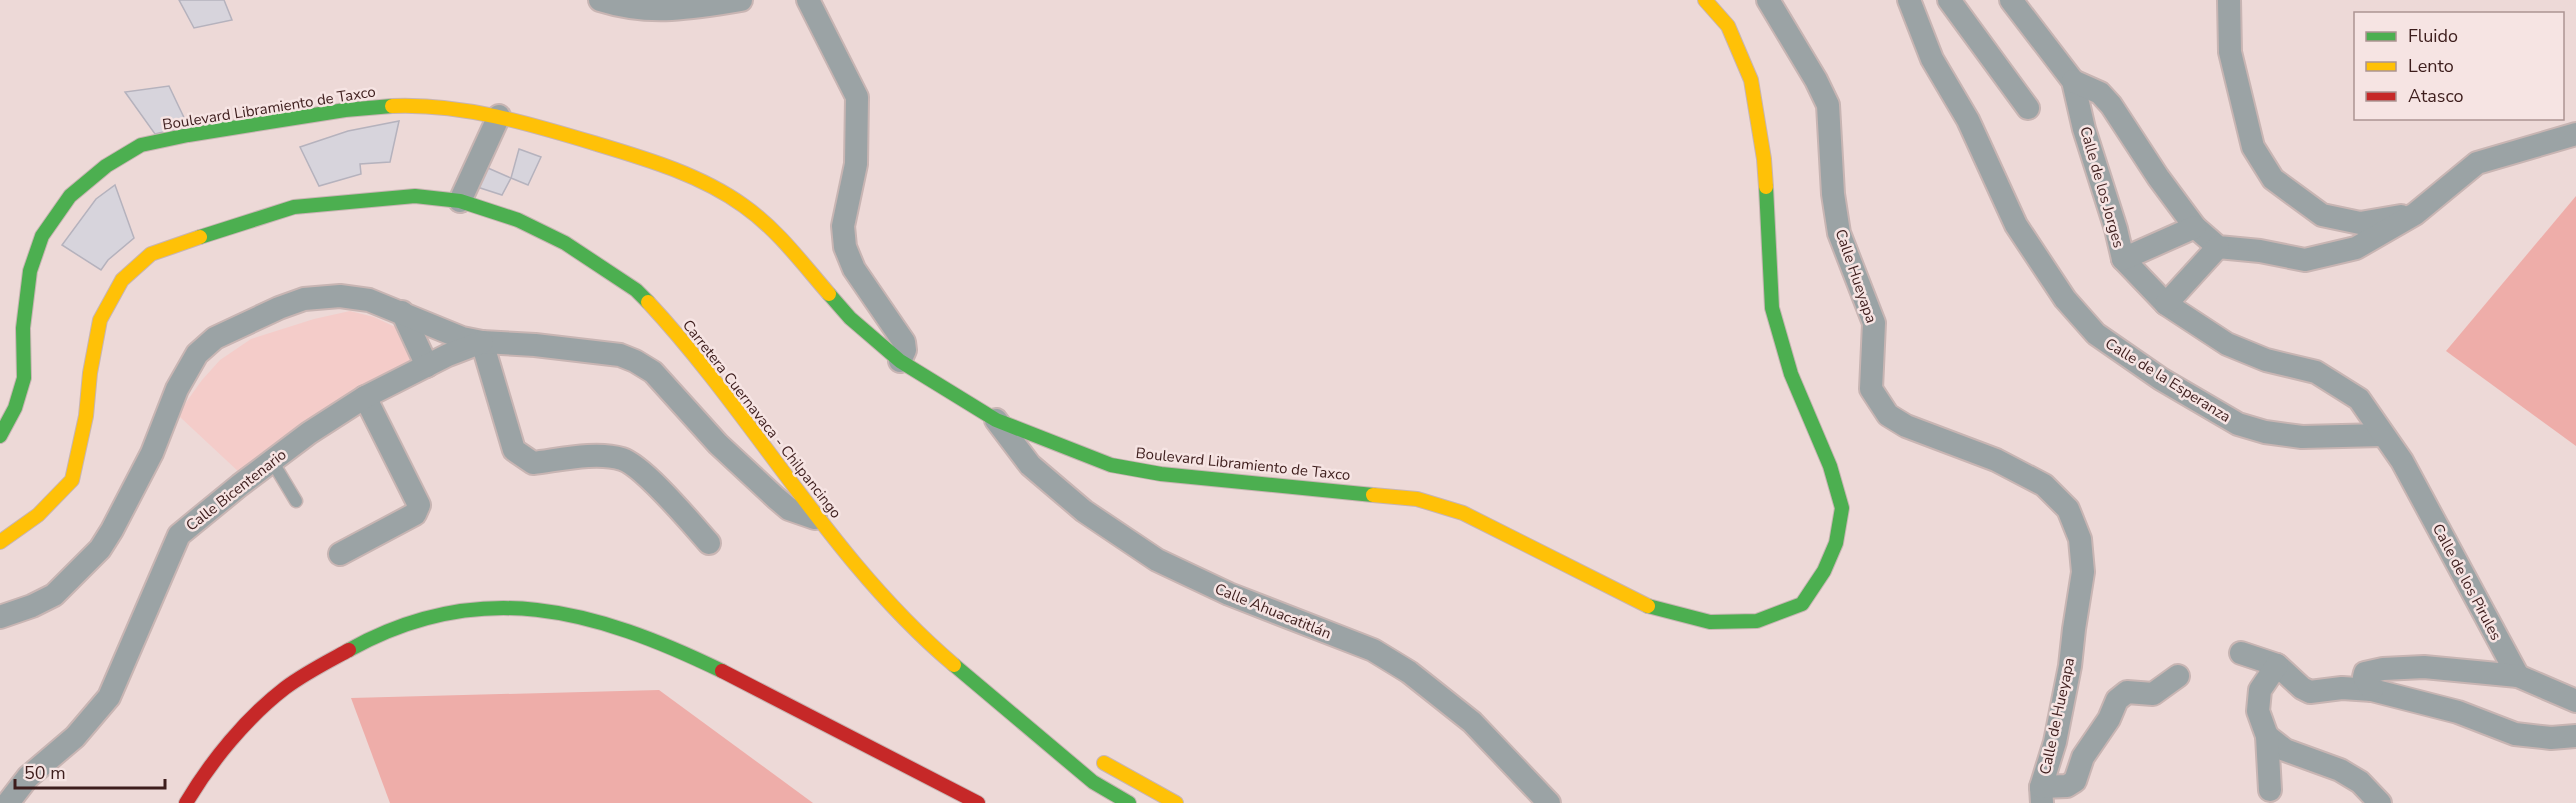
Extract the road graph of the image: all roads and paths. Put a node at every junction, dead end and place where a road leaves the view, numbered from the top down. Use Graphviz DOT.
graph roads {
  1 [pos="600,0"];
  2 [pos="741,0"];
  3 [pos="808,0"];
  4 [pos="1705,0"];
  5 [pos="1768,0"];
  6 [pos="1909,0"];
  7 [pos="1949,0"];
  8 [pos="2011,0"];
  9 [pos="2229,0"];
  10 [pos="673,5"];
  11 [pos="2073,81"];
  12 [pos="2028,108"];
  13 [pos="499,116"];
  14 [pos="2576,134"];
  15 [pos="460,201"];
  16 [pos="2415,214"];
  17 [pos="2195,227"];
  18 [pos="2218,248"];
  19 [pos="2123,259"];
  20 [pos="2166,304"];
  21 [pos="402,312"];
  22 [pos="482,342"];
  23 [pos="900,361"];
  24 [pos="427,366"];
  25 [pos="365,397"];
  26 [pos="996,420"];
  27 [pos="2382,435"];
  28 [pos="0,436"];
  29 [pos="272,461"];
  30 [pos="296,501"];
  31 [pos="816,518"];
  32 [pos="0,542"];
  33 [pos="709,543"];
  34 [pos="340,554"];
  35 [pos="0,617"];
  36 [pos="2073,629"];
  37 [pos="2241,653"];
  38 [pos="2277,665"];
  39 [pos="2178,676"];
  40 [pos="2518,676"];
  41 [pos="2372,690"];
  42 [pos="2576,701"];
  43 [pos="1013,714"];
  44 [pos="2267,736"];
  45 [pos="2576,736"];
  46 [pos="1072,746"];
  47 [pos="1092,757"];
  48 [pos="894,762"];
  49 [pos="2270,790"];
  50 [pos="2042,795"];
  51 [pos="8,803"];
  52 [pos="186,803"];
  53 [pos="948,803"];
  54 [pos="978,803"];
  55 [pos="1129,803"];
  56 [pos="1176,803"];
  57 [pos="1549,803"];
  58 [pos="2380,803"];
  1 -- 10 [label="street"];
  2 -- 10 [label="street"];
  3 -- 23 [label="street"];
  4 -- 26 [label="main road, Boulevard Libramiento de Taxco"];
  5 -- 36 [label="street, Calle Hueyapa"];
  6 -- 27 [label="street, Calle de la Esperanza"];
  7 -- 12 [label="street"];
  8 -- 11 [label="street"];
  9 -- 16 [label="street"];
  11 -- 17 [label="street"];
  11 -- 19 [label="street, Calle de los Jorges"];
  13 -- 15 [label="street"];
  13 -- 23 [label="main road, Boulevard Libramiento de Taxco"];
  13 -- 28 [label="main road, Boulevard Libramiento de Taxco"];
  14 -- 16 [label="street"];
  15 -- 31 [label="main road, Carretera Cuernavaca - Chilpancingo"];
  15 -- 32 [label="main road, Carretera Cuernavaca - Chilpancingo"];
  16 -- 18 [label="street"];
  17 -- 18 [label="street"];
  17 -- 19 [label="street"];
  18 -- 20 [label="street"];
  19 -- 20 [label="street, Calle de los Jorges"];
  20 -- 27 [label="street, Calle de los Jorges"];
  21 -- 22 [label="street"];
  21 -- 24 [label="street"];
  21 -- 35 [label="street"];
  22 -- 24 [label="street, Calle Bicentenario"];
  22 -- 31 [label="street"];
  22 -- 33 [label="street"];
  23 -- 26 [label="main road, Boulevard Libramiento de Taxco"];
  24 -- 25 [label="street, Calle Bicentenario"];
  25 -- 29 [label="street, Calle Bicentenario"];
  25 -- 34 [label="street"];
  26 -- 57 [label="street, Calle Ahuacatitlán"];
  27 -- 40 [label="street, Calle de los Pirules"];
  29 -- 30 [label="lane"];
  29 -- 51 [label="street, Calle Bicentenario"];
  31 -- 43 [label="main road, Carretera Cuernavaca - Chilpancingo"];
  36 -- 50 [label="street, Calle de Hueyapa"];
  37 -- 38 [label="street"];
  38 -- 41 [label="street"];
  38 -- 44 [label="street"];
  39 -- 50 [label="street"];
  40 -- 41 [label="street"];
  40 -- 42 [label="street"];
  41 -- 45 [label="street"];
  43 -- 46 [label="main road, Carretera Cuernavaca - Chilpancingo"];
  43 -- 55 [label="main road, Carretera Cuernavaca - Chilpancingo"];
  44 -- 49 [label="street"];
  44 -- 58 [label="street"];
  47 -- 56 [label="main road"];
  48 -- 52 [label="main road"];
  48 -- 53 [label="main road"];
  48 -- 54 [label="main road"];
}
